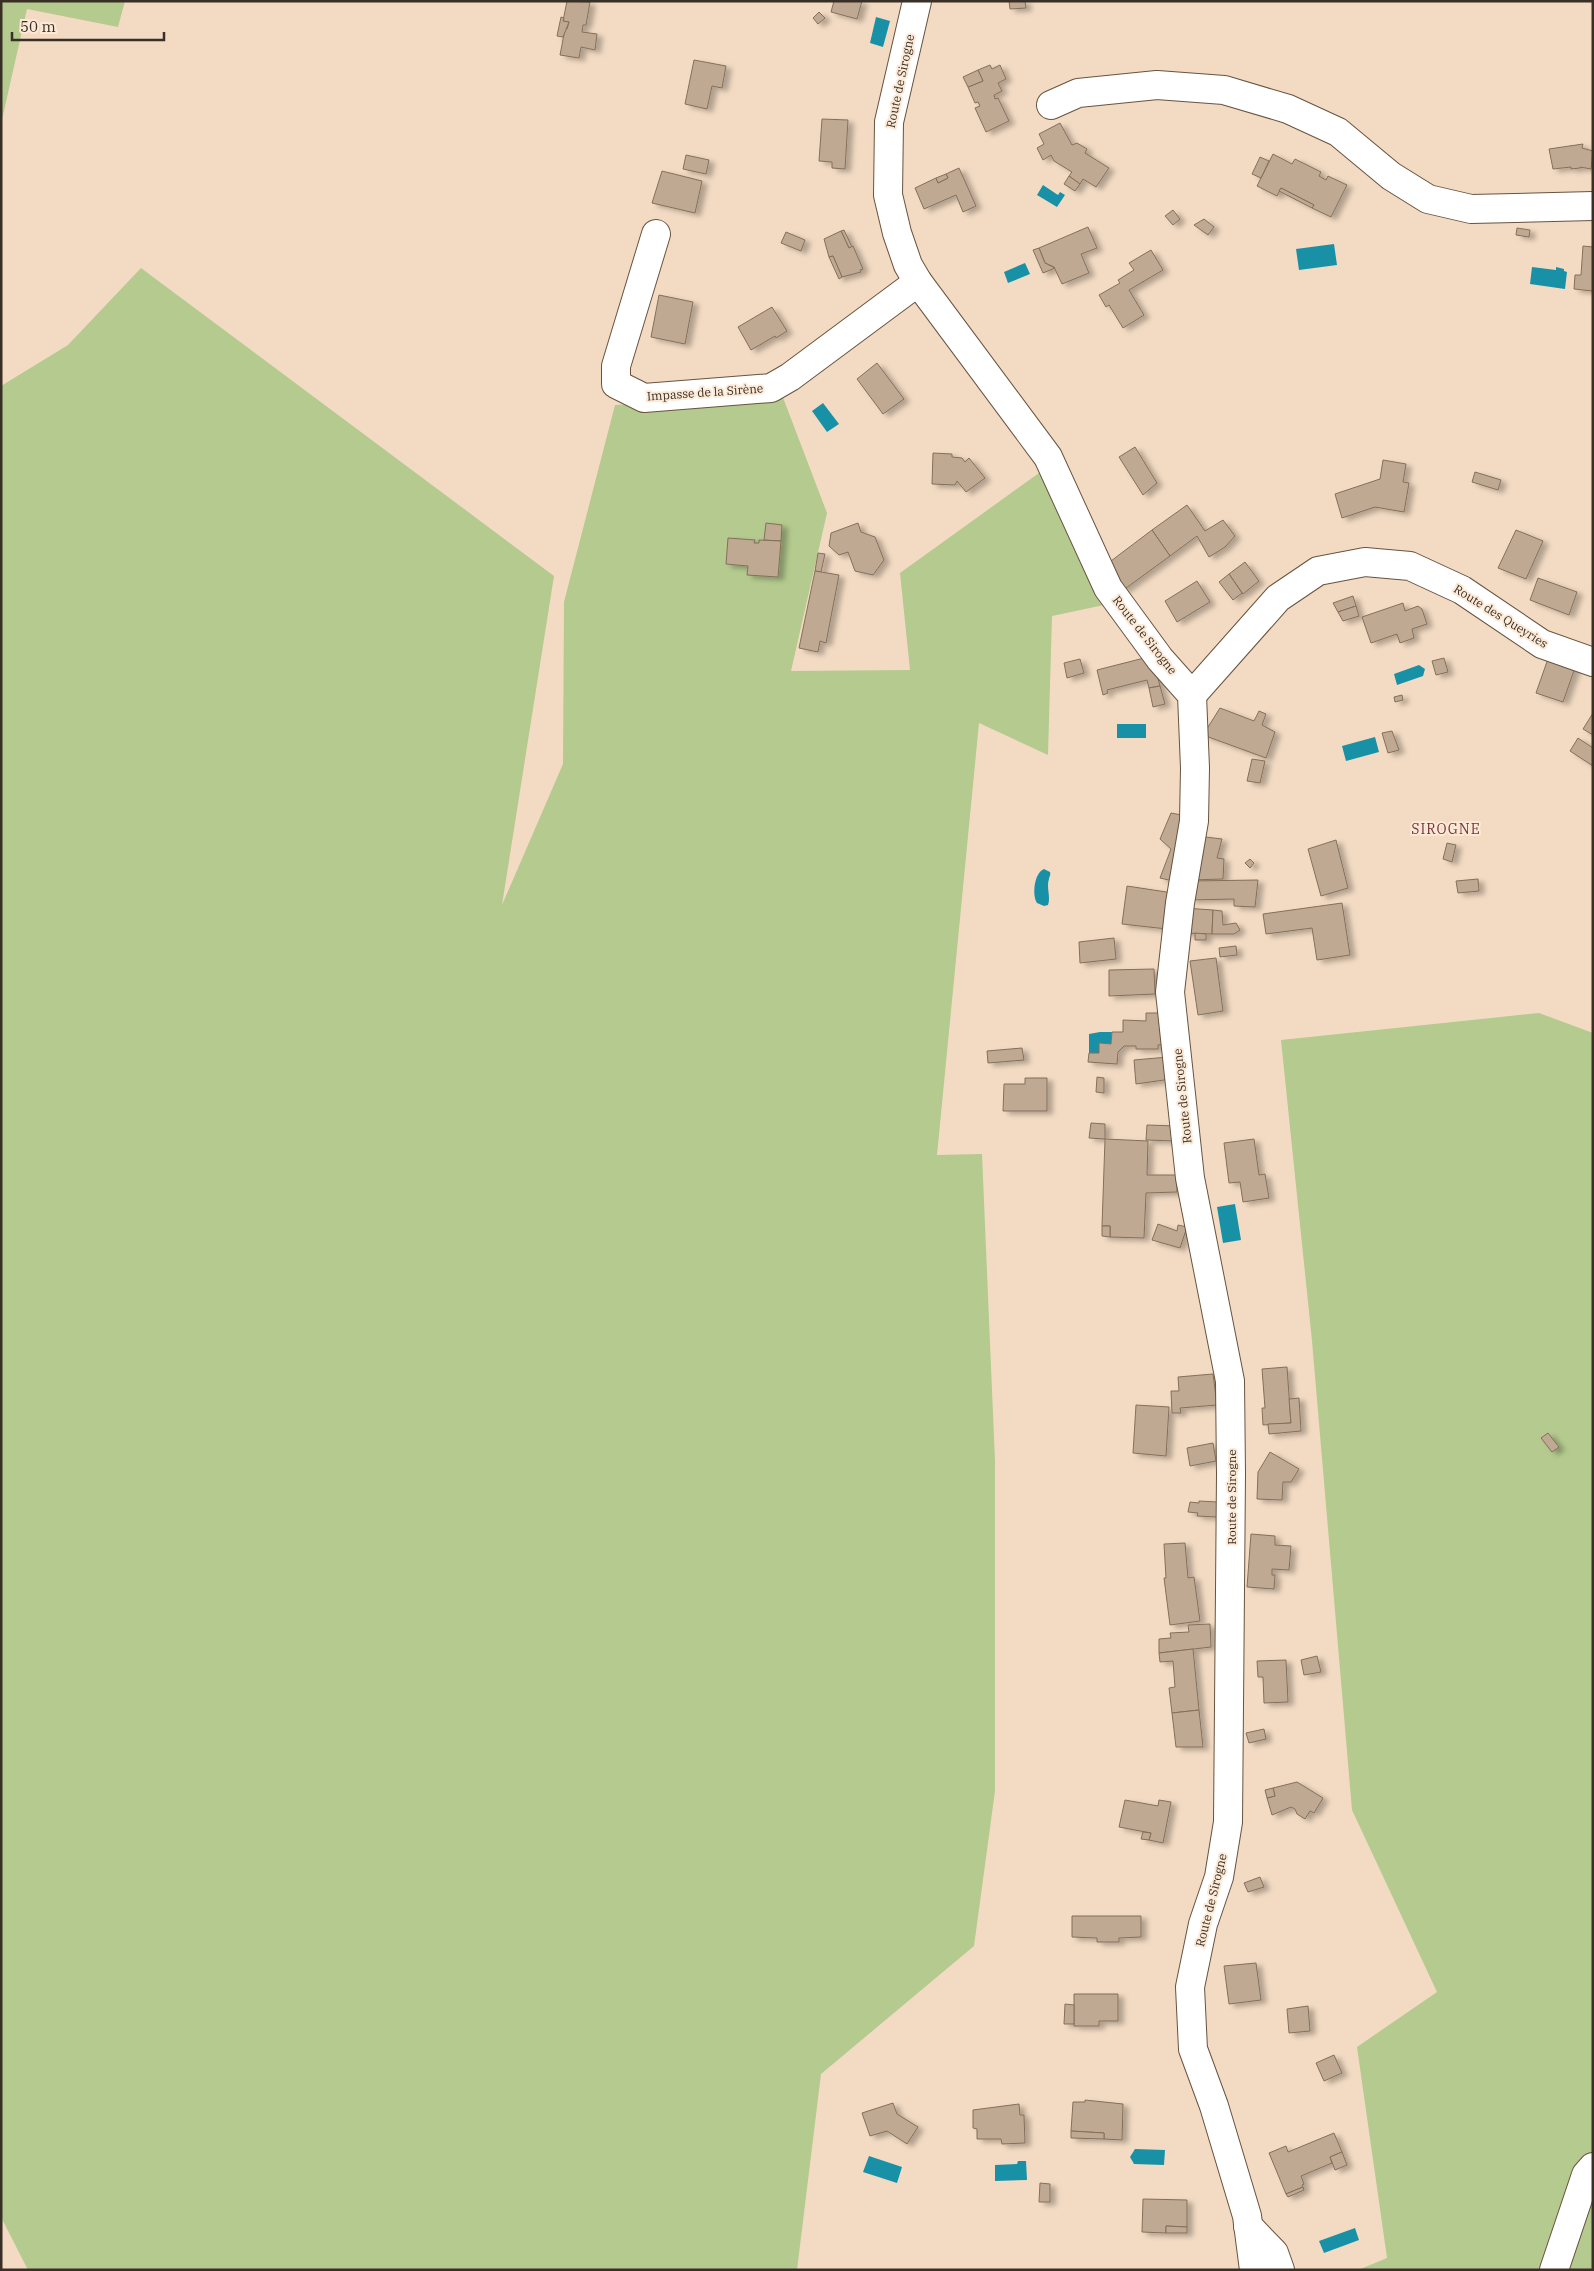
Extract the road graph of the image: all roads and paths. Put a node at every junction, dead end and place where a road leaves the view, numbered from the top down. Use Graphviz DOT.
graph roads {
  1 [pos="918,1"];
  2 [pos="1051,104"];
  3 [pos="1593,206"];
  4 [pos="656,234"];
  5 [pos="918,282"];
  6 [pos="1593,662"];
  7 [pos="1192,695"];
  8 [pos="1593,2167"];
  9 [pos="1248,2226"];
  10 [pos="1254,2270"];
  11 [pos="1280,2270"];
  12 [pos="1554,2270"];
  1 -- 5 [label="street, Route de Sirogne"];
  2 -- 3 [label="street"];
  4 -- 5 [label="street, Impasse de la Sirène"];
  5 -- 7 [label="street, Route de Sirogne"];
  6 -- 7 [label="street, Route des Queyries"];
  7 -- 9 [label="street, Route de Sirogne"];
  8 -- 12 [label="street"];
  9 -- 10 [label="street, Route de Sirogne"];
  9 -- 11 [label="street"];
}
